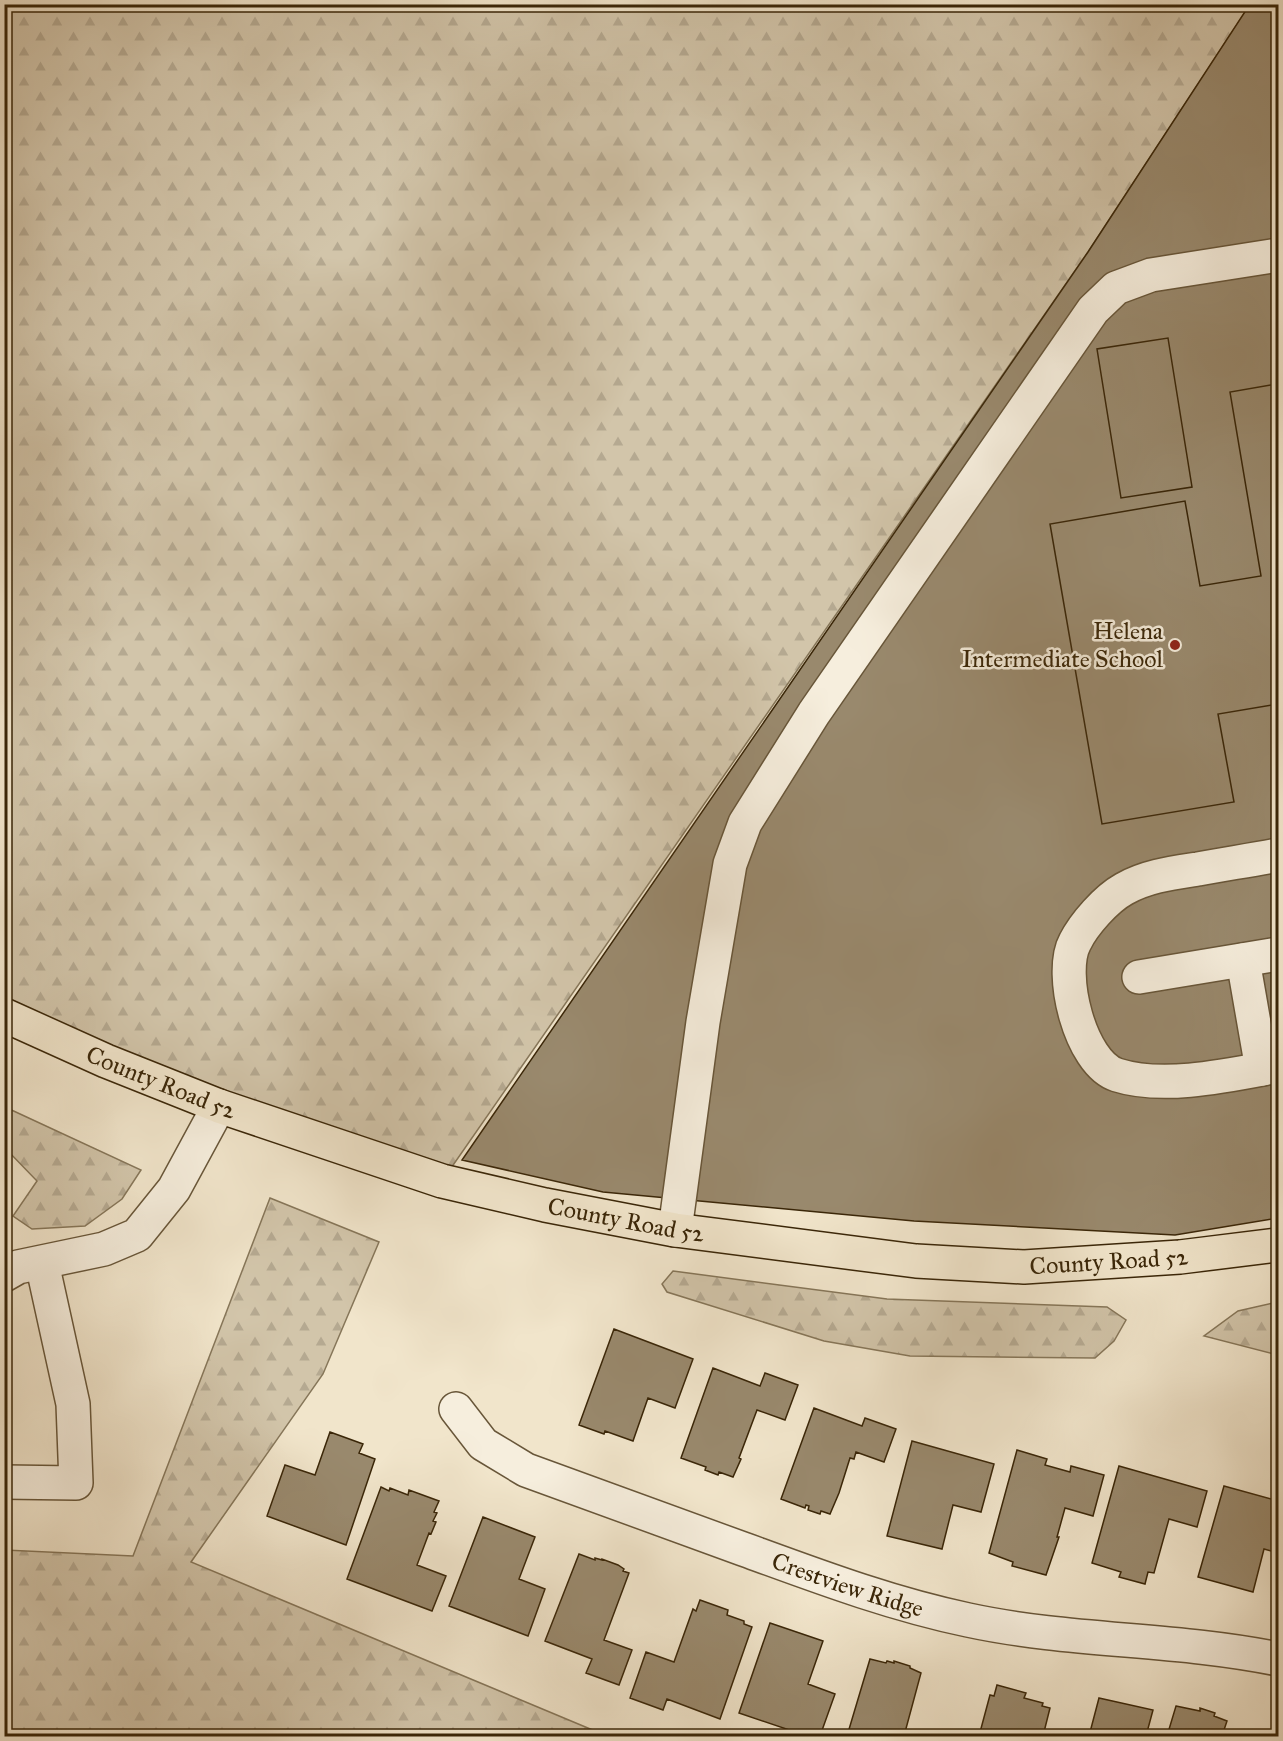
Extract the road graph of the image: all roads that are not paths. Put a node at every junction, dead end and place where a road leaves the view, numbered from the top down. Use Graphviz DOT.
graph roads {
  1 [pos="1278,255"];
  2 [pos="1278,855"];
  3 [pos="1278,954"];
  4 [pos="1243,960"];
  5 [pos="1138,977"];
  6 [pos="4,1015"];
  7 [pos="1270,1067"];
  8 [pos="219,1106"];
  9 [pos="675,1230"];
  10 [pos="1278,1245"];
  11 [pos="42,1263"];
  12 [pos="4,1275"];
  13 [pos="456,1409"];
  14 [pos="4,1482"];
  15 [pos="1278,1659"];
  1 -- 9 [label="street"];
  2 -- 7 [label="street"];
  3 -- 4 [label="street"];
  4 -- 5 [label="street"];
  4 -- 7 [label="street"];
  6 -- 8 [label="main road, County Road 52"];
  8 -- 9 [label="main road, County Road 52"];
  8 -- 11 [label="street"];
  9 -- 10 [label="main road, County Road 52"];
  11 -- 12 [label="street"];
  11 -- 14 [label="street"];
  13 -- 15 [label="street, Crestview Ridge"];
}
